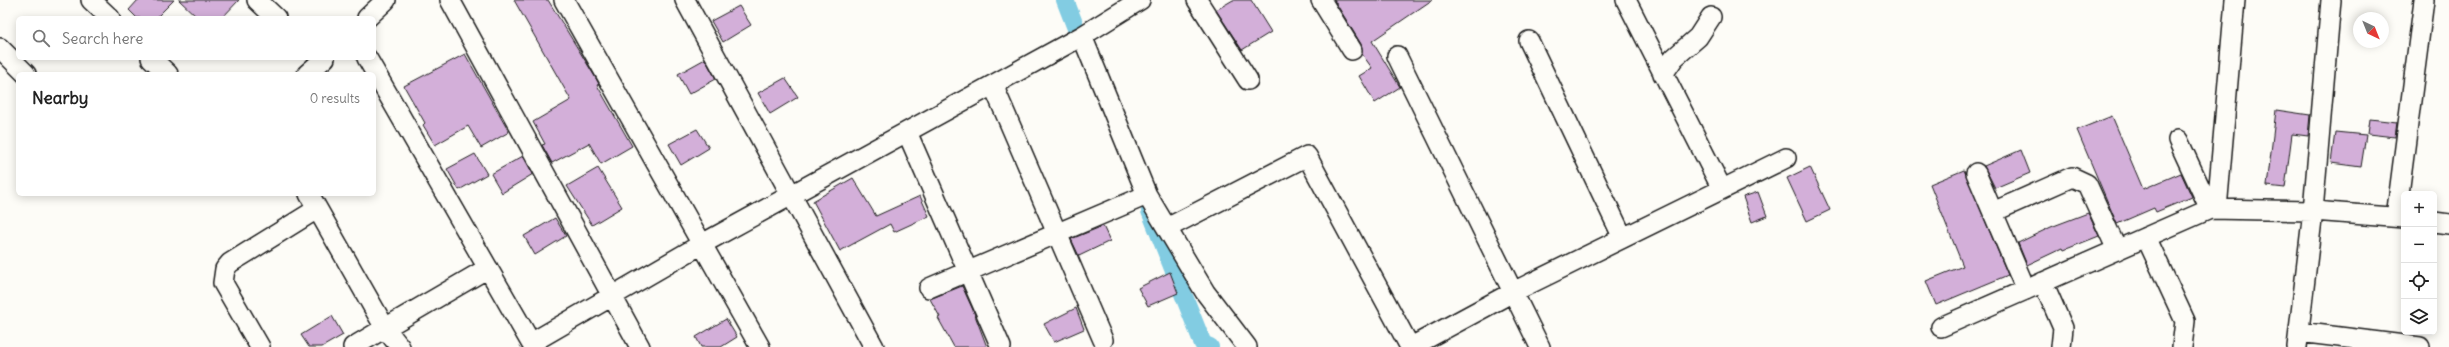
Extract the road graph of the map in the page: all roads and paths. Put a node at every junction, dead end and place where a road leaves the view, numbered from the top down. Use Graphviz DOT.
graph roads {
  1 [pos="91,0"];
  2 [pos="257,0"];
  3 [pos="386,0"];
  4 [pos="450,0"];
  5 [pos="564,0"];
  6 [pos="685,0"];
  7 [pos="1140,0"];
  8 [pos="1197,0"];
  9 [pos="1322,0"];
  10 [pos="1626,0"];
  11 [pos="2235,0"];
  12 [pos="2331,0"];
  13 [pos="2424,0"];
  14 [pos="108,16"];
  15 [pos="274,16"];
  16 [pos="369,16"];
  17 [pos="1711,17"];
  18 [pos="1082,36"];
  19 [pos="1529,41"];
  20 [pos="0,48"];
  21 [pos="1352,50"];
  22 [pos="1397,56"];
  23 [pos="153,60"];
  24 [pos="321,60"];
  25 [pos="368,60"];
  26 [pos="24,72"];
  27 [pos="166,72"];
  28 [pos="309,72"];
  29 [pos="375,72"];
  30 [pos="376,74"];
  31 [pos="1663,74"];
  32 [pos="1248,80"];
  33 [pos="993,85"];
  34 [pos="907,132"];
  35 [pos="2178,140"];
  36 [pos="1786,158"];
  37 [pos="1976,173"];
  38 [pos="1722,189"];
  39 [pos="1147,195"];
  40 [pos="791,196"];
  41 [pos="313,201"];
  42 [pos="2213,209"];
  43 [pos="2313,211"];
  44 [pos="1993,212"];
  45 [pos="2400,218"];
  46 [pos="2437,222"];
  47 [pos="2449,224"];
  48 [pos="1167,228"];
  49 [pos="1057,234"];
  50 [pos="2146,237"];
  51 [pos="1623,238"];
  52 [pos="702,244"];
  53 [pos="2117,250"];
  54 [pos="488,268"];
  55 [pos="968,272"];
  56 [pos="2043,282"];
  57 [pos="929,288"];
  58 [pos="2026,290"];
  59 [pos="1513,292"];
  60 [pos="612,296"];
  61 [pos="1941,327"];
  62 [pos="385,328"];
  63 [pos="2298,339"];
  64 [pos="1103,340"];
  65 [pos="532,345"];
  66 [pos="260,347"];
  67 [pos="353,347"];
  68 [pos="400,347"];
  69 [pos="640,347"];
  70 [pos="760,347"];
  71 [pos="874,347"];
  72 [pos="1001,347"];
  73 [pos="1247,347"];
  74 [pos="1410,347"];
  75 [pos="1540,347"];
  76 [pos="2061,347"];
  77 [pos="2182,347"];
  78 [pos="2420,347"];
  1 -- 14 [label="street"];
  2 -- 15 [label="street"];
  3 -- 16 [label="street"];
  4 -- 60 [label="street"];
  5 -- 52 [label="street"];
  6 -- 40 [label="street"];
  7 -- 18 [label="street"];
  8 -- 32 [label="street"];
  9 -- 21 [label="street"];
  10 -- 31 [label="street"];
  11 -- 42 [label="street"];
  12 -- 43 [label="street"];
  13 -- 45 [label="street"];
  17 -- 31 [label="street"];
  18 -- 33 [label="street"];
  18 -- 39 [label="street"];
  19 -- 51 [label="street"];
  20 -- 26 [label="street"];
  22 -- 59 [label="street"];
  23 -- 27 [label="street"];
  24 -- 28 [label="street"];
  25 -- 29 [label="street"];
  30 -- 54 [label="street"];
  31 -- 38 [label="street"];
  33 -- 34 [label="street"];
  33 -- 49 [label="street"];
  34 -- 40 [label="street"];
  34 -- 55 [label="street"];
  35 -- 42 [label="street"];
  36 -- 38 [label="street"];
  37 -- 44 [label="street"];
  38 -- 51 [label="street"];
  39 -- 48 [label="street"];
  39 -- 49 [label="street"];
  40 -- 52 [label="street"];
  40 -- 71 [label="street"];
  41 -- 62 [label="street"];
  41 -- 66 [label="street"];
  42 -- 43 [label="street"];
  42 -- 50 [label="street"];
  43 -- 45 [label="street"];
  43 -- 63 [label="street"];
  44 -- 53 [label="street"];
  44 -- 58 [label="street"];
  46 -- 47 [label="street"];
  48 -- 73 [label="street"];
  48 -- 74 [label="street"];
  49 -- 55 [label="street"];
  49 -- 64 [label="street"];
  50 -- 53 [label="street"];
  50 -- 77 [label="street"];
  51 -- 59 [label="street"];
  52 -- 60 [label="street"];
  52 -- 70 [label="street"];
  53 -- 56 [label="street"];
  54 -- 62 [label="street"];
  54 -- 65 [label="street"];
  55 -- 57 [label="street"];
  55 -- 72 [label="street"];
  56 -- 58 [label="street"];
  56 -- 76 [label="street"];
  58 -- 61 [label="street"];
  59 -- 74 [label="street"];
  59 -- 75 [label="street"];
  60 -- 65 [label="street"];
  60 -- 69 [label="street"];
  62 -- 67 [label="street"];
  62 -- 68 [label="street"];
  63 -- 78 [label="street"];
}
